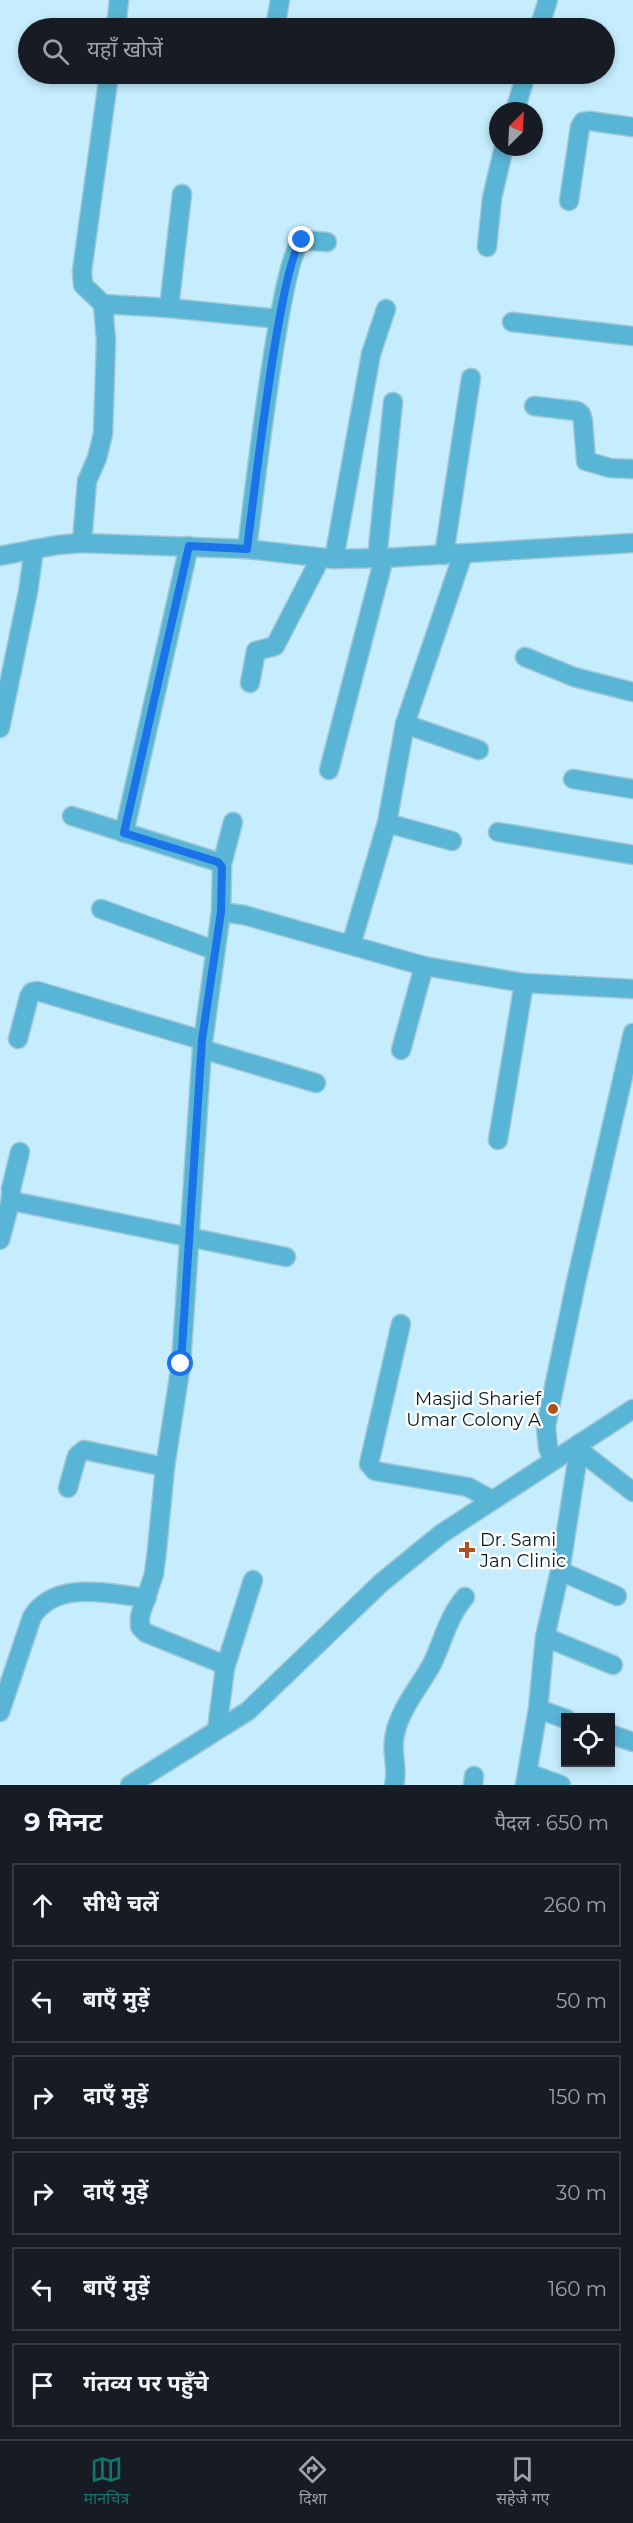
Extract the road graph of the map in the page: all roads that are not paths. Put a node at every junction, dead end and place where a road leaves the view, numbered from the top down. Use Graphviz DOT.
graph roads {
  1 [pos="119,0"];
  2 [pos="280,0"];
  3 [pos="548,0"];
  4 [pos="117,18"];
  5 [pos="277,18"];
  6 [pos="542,18"];
  7 [pos="108,84"];
  8 [pos="523,84"];
  9 [pos="518,102"];
  10 [pos="633,127"];
  11 [pos="502,156"];
  12 [pos="182,194"];
  13 [pos="569,201"];
  14 [pos="327,242"];
  15 [pos="487,247"];
  16 [pos="103,304"];
  17 [pos="169,308"];
  18 [pos="386,309"];
  19 [pos="279,320"];
  20 [pos="512,322"];
  21 [pos="633,336"];
  22 [pos="471,378"];
  23 [pos="393,402"];
  24 [pos="534,406"];
  25 [pos="633,469"];
  26 [pos="82,543"];
  27 [pos="633,543"];
  28 [pos="189,546"];
  29 [pos="34,549"];
  30 [pos="247,549"];
  31 [pos="463,554"];
  32 [pos="444,555"];
  33 [pos="0,556"];
  34 [pos="380,558"];
  35 [pos="327,559"];
  36 [pos="525,657"];
  37 [pos="250,683"];
  38 [pos="633,692"];
  39 [pos="405,724"];
  40 [pos="0,728"];
  41 [pos="479,750"];
  42 [pos="329,770"];
  43 [pos="573,779"];
  44 [pos="633,789"];
  45 [pos="72,816"];
  46 [pos="233,822"];
  47 [pos="387,823"];
  48 [pos="498,832"];
  49 [pos="124,833"];
  50 [pos="452,841"];
  51 [pos="633,855"];
  52 [pos="222,864"];
  53 [pos="101,909"];
  54 [pos="221,912"];
  55 [pos="351,945"];
  56 [pos="214,950"];
  57 [pos="424,966"];
  58 [pos="524,982"];
  59 [pos="633,989"];
  60 [pos="633,1033"];
  61 [pos="18,1039"];
  62 [pos="202,1044"];
  63 [pos="401,1050"];
  64 [pos="316,1083"];
  65 [pos="498,1140"];
  66 [pos="20,1152"];
  67 [pos="11,1199"];
  68 [pos="191,1238"];
  69 [pos="0,1240"];
  70 [pos="286,1257"];
  71 [pos="401,1324"];
  72 [pos="632,1407"];
  73 [pos="580,1446"];
  74 [pos="553,1460"];
  75 [pos="165,1467"];
  76 [pos="68,1488"];
  77 [pos="633,1492"];
  78 [pos="492,1500"];
  79 [pos="560,1571"];
  80 [pos="253,1580"];
  81 [pos="617,1596"];
  82 [pos="465,1597"];
  83 [pos="147,1598"];
  84 [pos="544,1637"];
  85 [pos="613,1665"];
  86 [pos="225,1668"];
  87 [pos="538,1709"];
  88 [pos="0,1712"];
  89 [pos="561,1717"];
  90 [pos="218,1729"];
  91 [pos="615,1736"];
  92 [pos="633,1742"];
  93 [pos="526,1779"];
  94 [pos="130,1785"];
  95 [pos="394,1785"];
  96 [pos="561,1785"];
  1 -- 4 [label="street"];
  2 -- 5 [label="street"];
  3 -- 6 [label="street"];
  7 -- 16 [label="street"];
  8 -- 9 [label="street"];
  10 -- 13 [label="street"];
  11 -- 15 [label="street"];
  12 -- 17 [label="street"];
  14 -- 19 [label="street"];
  16 -- 17 [label="street"];
  16 -- 26 [label="street"];
  17 -- 19 [label="street"];
  18 -- 35 [label="street"];
  19 -- 30 [label="street"];
  20 -- 21 [label="street"];
  22 -- 32 [label="street"];
  23 -- 34 [label="street"];
  24 -- 25 [label="street"];
  26 -- 28 [label="street"];
  26 -- 29 [label="street"];
  27 -- 31 [label="street"];
  28 -- 30 [label="street"];
  28 -- 49 [label="street"];
  29 -- 33 [label="street"];
  29 -- 40 [label="street"];
  30 -- 35 [label="street"];
  31 -- 32 [label="street"];
  31 -- 39 [label="street"];
  32 -- 34 [label="street"];
  34 -- 35 [label="street"];
  34 -- 42 [label="street"];
  35 -- 37 [label="street"];
  36 -- 38 [label="street"];
  39 -- 41 [label="street"];
  39 -- 47 [label="street"];
  43 -- 44 [label="street"];
  45 -- 49 [label="street"];
  46 -- 52 [label="street"];
  47 -- 50 [label="street"];
  47 -- 55 [label="street"];
  48 -- 51 [label="street"];
  49 -- 52 [label="street"];
  52 -- 54 [label="street"];
  53 -- 56 [label="street"];
  54 -- 55 [label="street"];
  54 -- 56 [label="street"];
  55 -- 57 [label="street"];
  56 -- 62 [label="street"];
  57 -- 58 [label="street"];
  57 -- 63 [label="street"];
  58 -- 59 [label="street"];
  58 -- 65 [label="street"];
  60 -- 74 [label="street"];
  61 -- 62 [label="street"];
  62 -- 64 [label="street"];
  62 -- 68 [label="street"];
  66 -- 67 [label="street"];
  67 -- 68 [label="street"];
  67 -- 69 [label="street"];
  68 -- 70 [label="street"];
  68 -- 75 [label="street"];
  71 -- 78 [label="street"];
  72 -- 73 [label="street"];
  73 -- 74 [label="street"];
  73 -- 77 [label="street"];
  73 -- 79 [label="street"];
  74 -- 78 [label="street"];
  75 -- 76 [label="street"];
  75 -- 83 [label="street"];
  78 -- 90 [label="street"];
  79 -- 81 [label="street"];
  79 -- 84 [label="street"];
  80 -- 86 [label="street"];
  82 -- 95 [label="street"];
  83 -- 86 [label="street"];
  83 -- 88 [label="street"];
  84 -- 85 [label="street"];
  84 -- 87 [label="street"];
  86 -- 90 [label="street"];
  87 -- 89 [label="street"];
  87 -- 93 [label="street"];
  90 -- 94 [label="street"];
  91 -- 92 [label="street"];
  93 -- 96 [label="street"];
}
